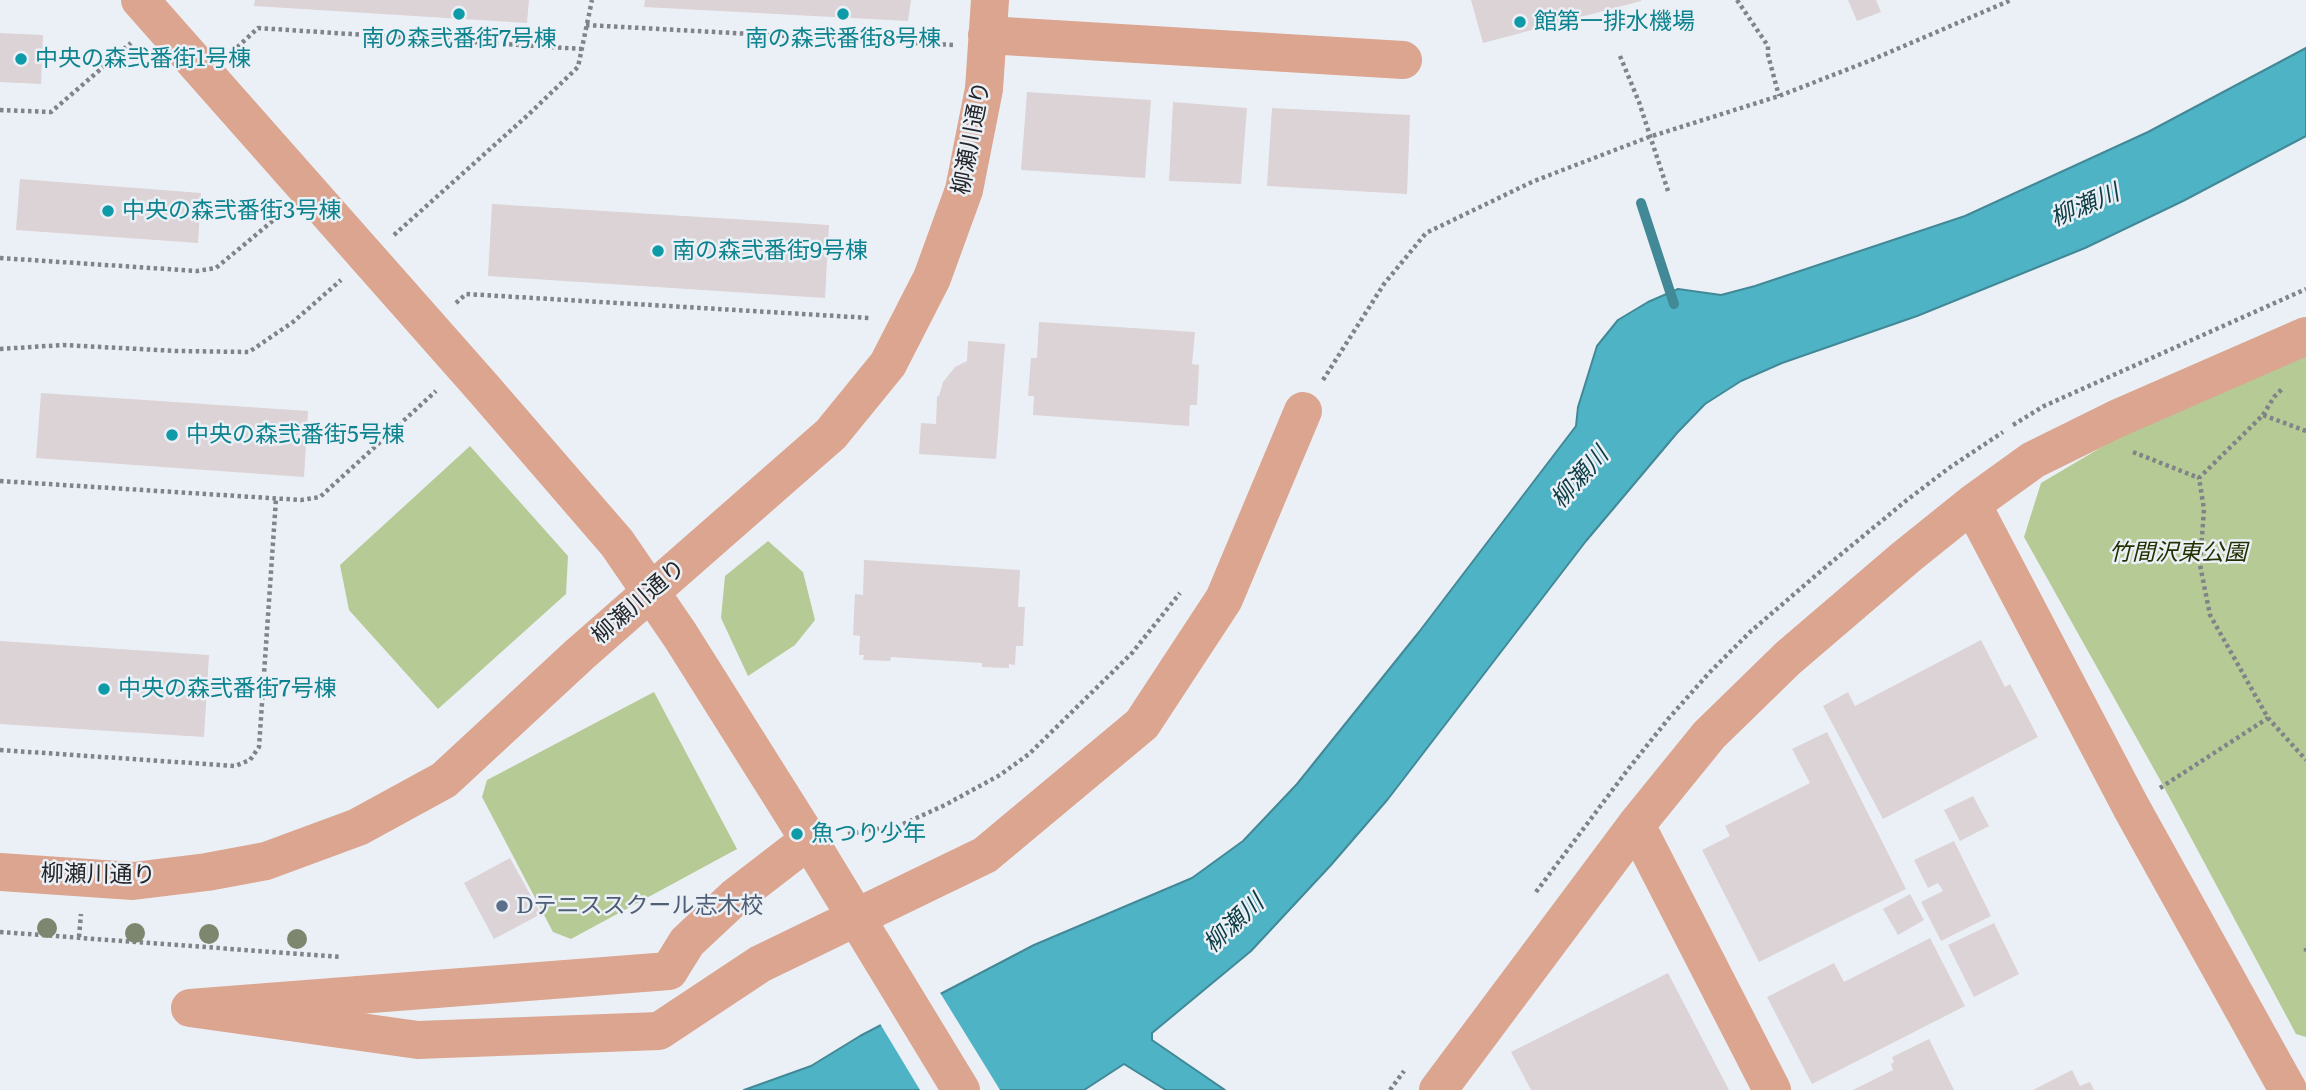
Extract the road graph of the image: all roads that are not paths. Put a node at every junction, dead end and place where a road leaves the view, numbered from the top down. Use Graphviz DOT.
graph roads {
  1 [pos="140,0"];
  2 [pos="979,27"];
  3 [pos="1403,60"];
  4 [pos="2306,336"];
  5 [pos="1303,411"];
  6 [pos="1972,504"];
  7 [pos="652,593"];
  8 [pos="1636,825"];
  9 [pos="809,840"];
  10 [pos="0,872"];
  11 [pos="961,1090"];
  12 [pos="1438,1090"];
  13 [pos="1772,1090"];
  14 [pos="2288,1090"];
  1 -- 7 [label="street"];
  2 -- 3 [label="street"];
  2 -- 7 [label="street, 柳瀬川通り"];
  4 -- 6 [label="street"];
  5 -- 9 [label="street"];
  6 -- 8 [label="street"];
  6 -- 14 [label="street"];
  7 -- 9 [label="street"];
  7 -- 10 [label="street, 柳瀬川通り"];
  8 -- 12 [label="street"];
  8 -- 13 [label="street"];
  9 -- 11 [label="street"];
}
